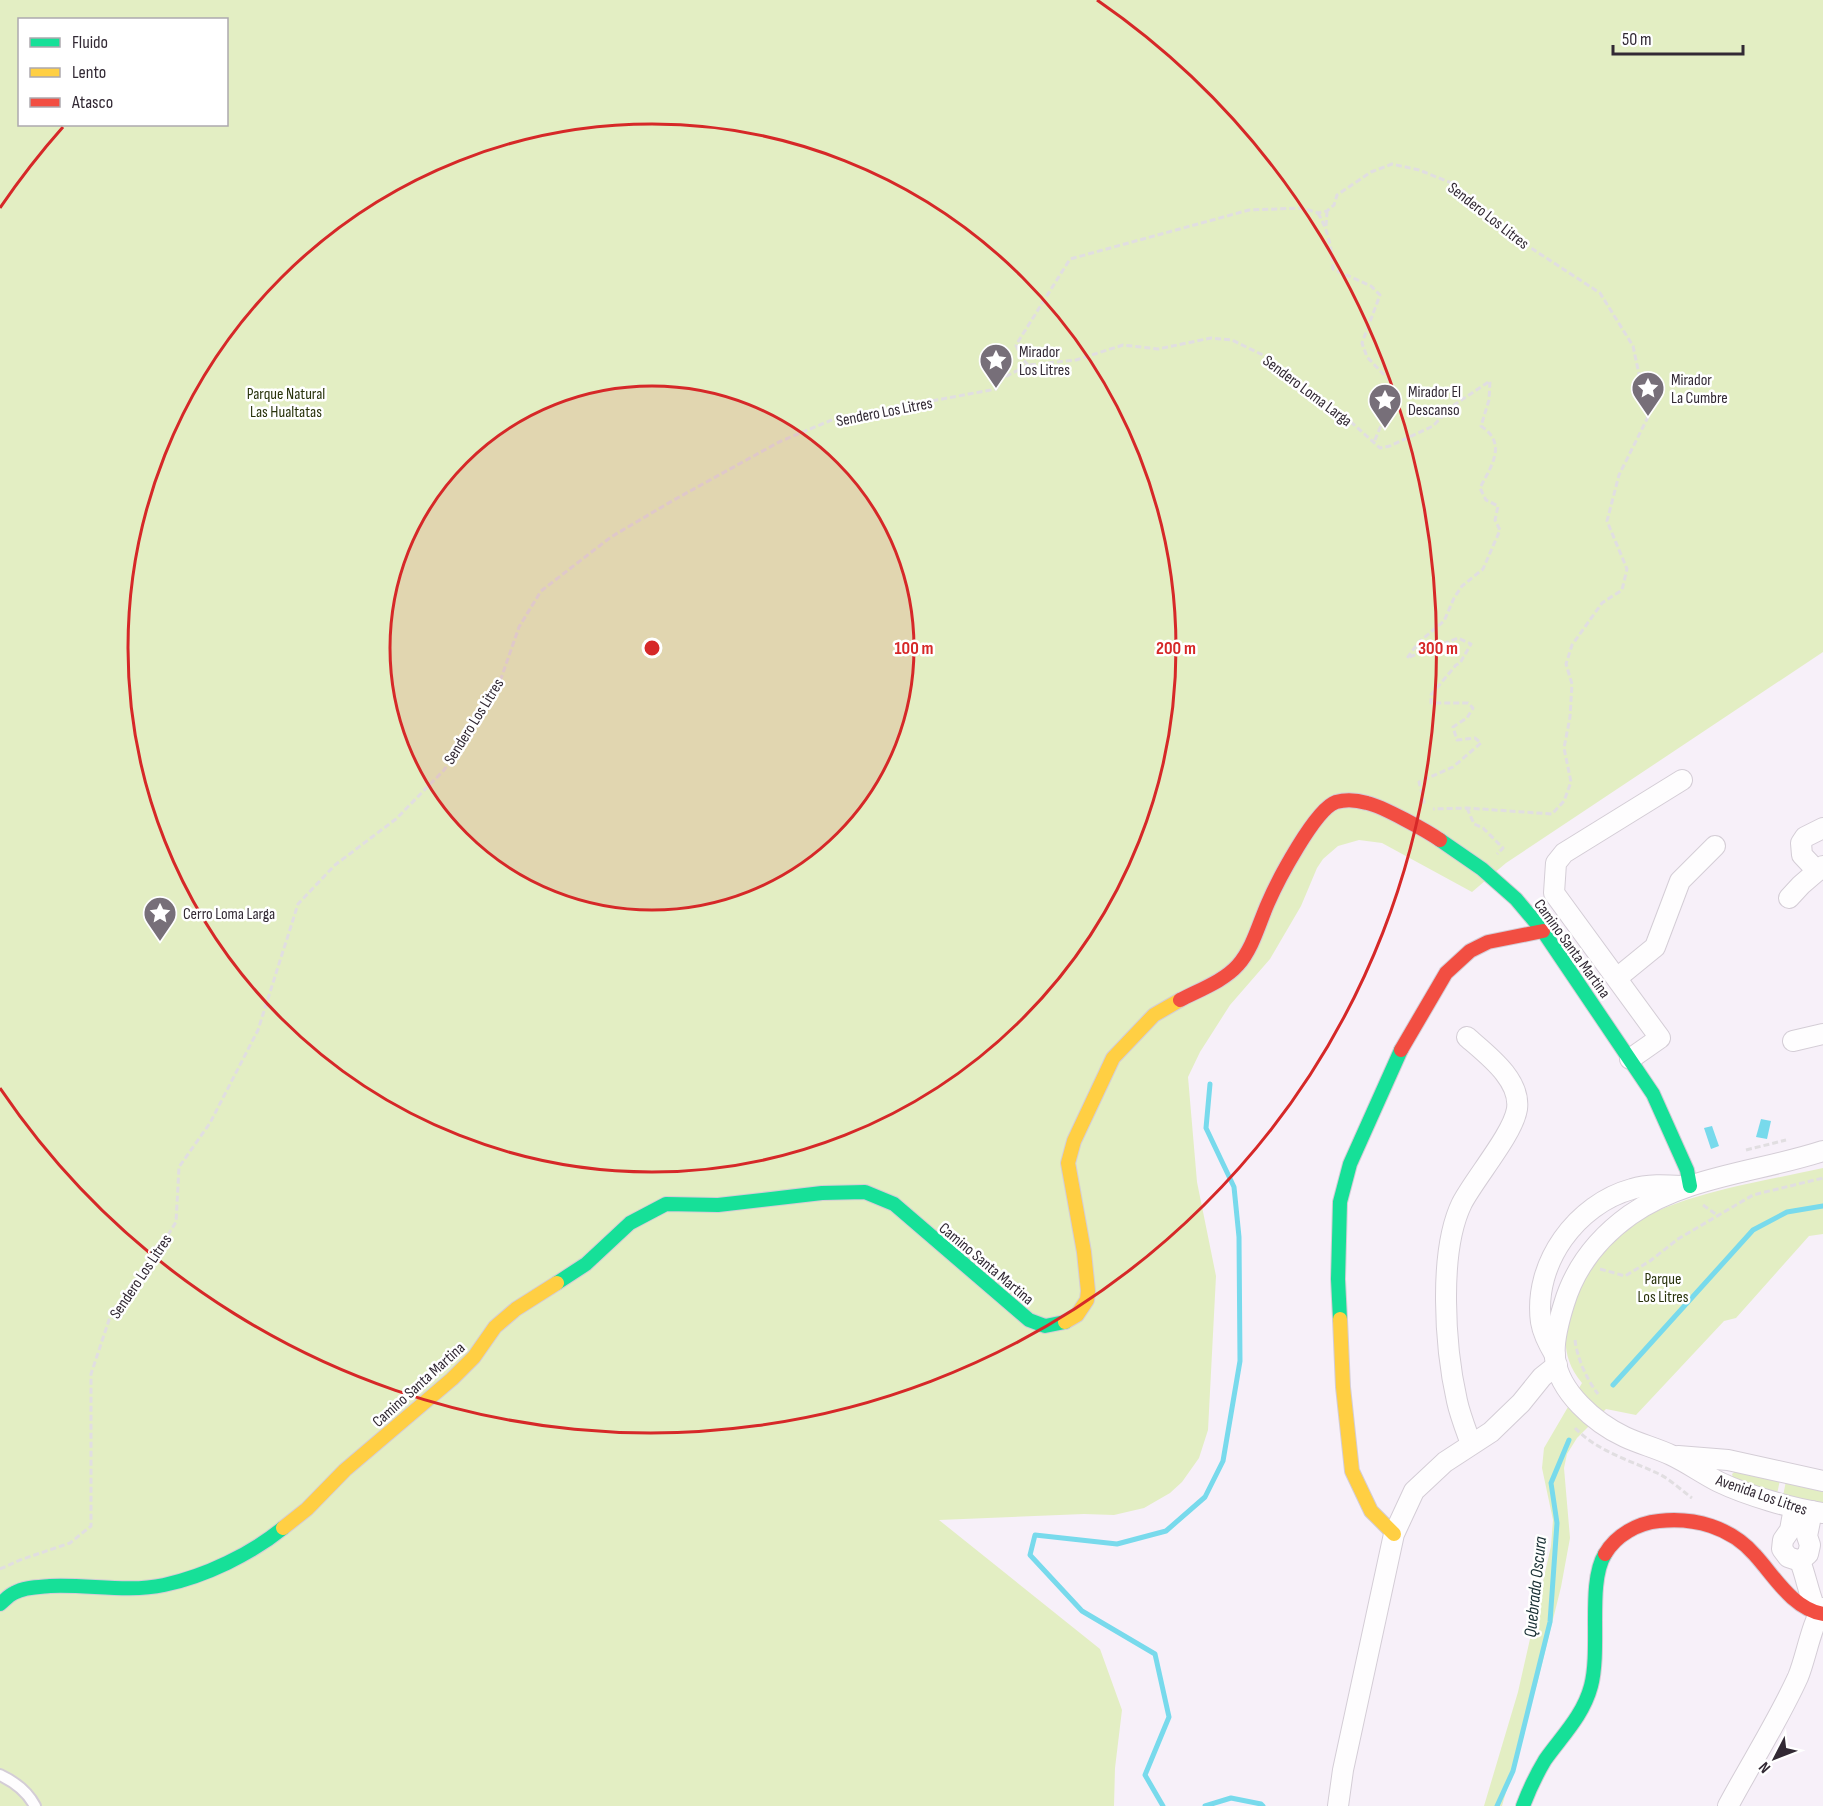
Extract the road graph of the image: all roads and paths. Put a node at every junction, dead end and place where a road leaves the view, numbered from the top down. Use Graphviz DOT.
graph roads {
  1 [pos="1327,211"];
  2 [pos="1318,213"];
  3 [pos="1326,228"];
  4 [pos="1028,365"];
  5 [pos="1374,442"];
  6 [pos="1682,780"];
  7 [pos="1467,808"];
  8 [pos="1823,828"];
  9 [pos="1715,846"];
  10 [pos="1503,848"];
  11 [pos="1820,869"];
  12 [pos="1789,898"];
  13 [pos="1543,931"];
  14 [pos="1617,978"];
  15 [pos="1823,1034"];
  16 [pos="1467,1037"];
  17 [pos="1793,1041"];
  18 [pos="1630,1059"];
  19 [pos="1823,1151"];
  20 [pos="1823,1178"];
  21 [pos="1690,1186"];
  22 [pos="1694,1207"];
  23 [pos="1717,1215"];
  24 [pos="1604,1261"];
  25 [pos="1598,1268"];
  26 [pos="1593,1275"];
  27 [pos="1575,1339"];
  28 [pos="1556,1360"];
  29 [pos="1603,1399"];
  30 [pos="1572,1424"];
  31 [pos="1471,1444"];
  32 [pos="1671,1455"];
  33 [pos="1728,1460"];
  34 [pos="1823,1481"];
  35 [pos="1721,1483"];
  36 [pos="1696,1501"];
  37 [pos="1810,1511"];
  38 [pos="1394,1534"];
  39 [pos="1804,1556"];
  40 [pos="1823,1566"];
  41 [pos="0,1569"];
  42 [pos="0,1604"];
  43 [pos="1821,1612"];
  44 [pos="0,1775"];
  45 [pos="35,1806"];
  46 [pos="1338,1806"];
  47 [pos="1523,1806"];
  48 [pos="1728,1806"];
  1 -- 2 [label="path"];
  1 -- 3 [label="path"];
  1 -- 7 [label="path, Sendero Los Litres"];
  2 -- 3 [label="path"];
  2 -- 4 [label="path"];
  3 -- 5 [label="path"];
  4 -- 5 [label="path, Sendero Loma Larga"];
  4 -- 41 [label="path, Sendero Los Litres"];
  5 -- 7 [label="path"];
  6 -- 14 [label="street"];
  7 -- 10 [label="path"];
  8 -- 11 [label="street"];
  9 -- 14 [label="street"];
  11 -- 12 [label="street"];
  13 -- 18 [label="street, Camino Santa Martina"];
  13 -- 38 [label="street"];
  13 -- 42 [label="street, Camino Santa Martina"];
  14 -- 18 [label="street"];
  15 -- 17 [label="street"];
  16 -- 31 [label="street"];
  18 -- 21 [label="street, Camino Santa Martina"];
  19 -- 21 [label="street, Avenida Los Litres"];
  20 -- 23 [label="path"];
  21 -- 28 [label="street, Avenida Los Litres"];
  21 -- 28 [label="street, Avenida Los Litres"];
  22 -- 23 [label="path"];
  23 -- 25 [label="path"];
  24 -- 25 [label="path"];
  25 -- 26 [label="path"];
  27 -- 29 [label="path"];
  28 -- 31 [label="street"];
  28 -- 32 [label="street, Avenida Los Litres"];
  30 -- 36 [label="path"];
  31 -- 38 [label="street"];
  32 -- 33 [label="street, Avenida Los Litres"];
  32 -- 35 [label="street, Avenida Los Litres"];
  33 -- 34 [label="street, Avenida Los Litres"];
  33 -- 35 [label="street"];
  35 -- 37 [label="street, Avenida Los Litres"];
  37 -- 39 [label="street"];
  37 -- 39 [label="street"];
  38 -- 46 [label="street"];
  39 -- 40 [label="street"];
  39 -- 43 [label="street"];
  43 -- 47 [label="street"];
  43 -- 48 [label="street"];
  44 -- 45 [label="lane"];
}
